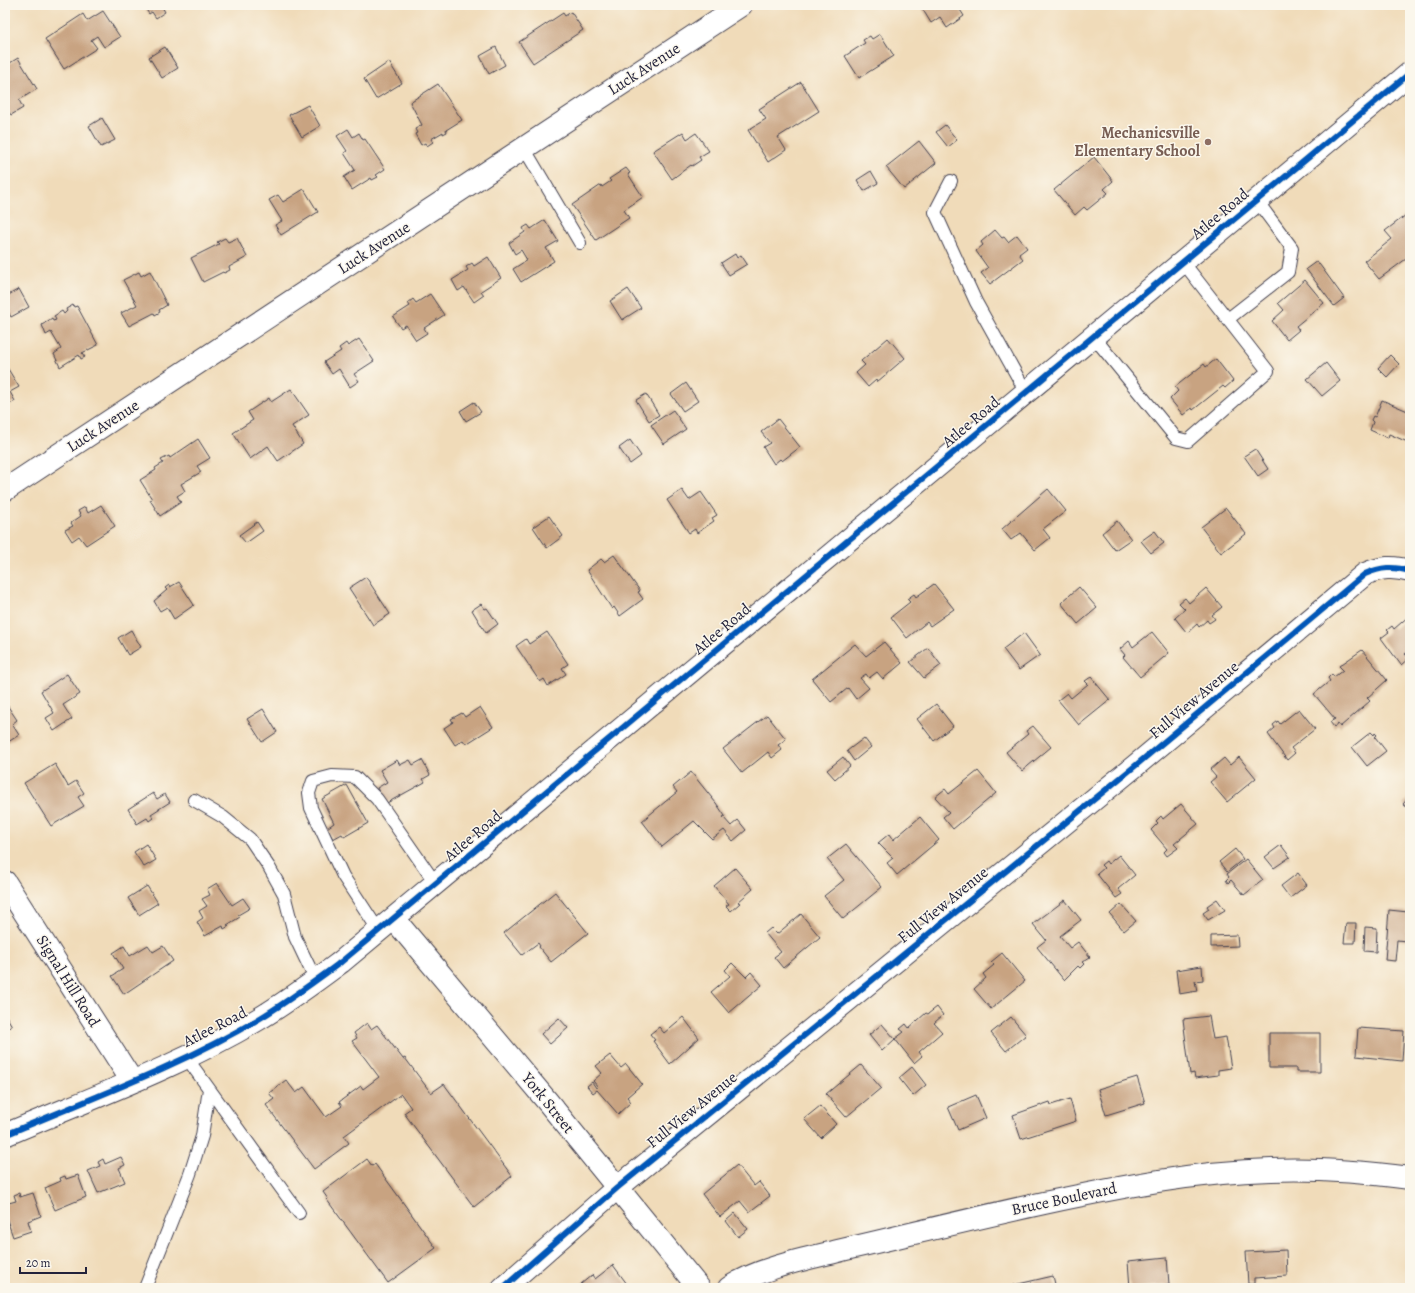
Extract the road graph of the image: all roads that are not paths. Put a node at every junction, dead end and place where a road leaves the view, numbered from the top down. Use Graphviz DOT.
graph roads {
  1 [pos="741,5"];
  2 [pos="1410,73"];
  3 [pos="524,148"];
  4 [pos="951,181"];
  5 [pos="1257,200"];
  6 [pos="580,243"];
  7 [pos="1183,262"];
  8 [pos="1228,319"];
  9 [pos="1093,336"];
  10 [pos="1026,392"];
  11 [pos="5,490"];
  12 [pos="1410,571"];
  13 [pos="194,800"];
  14 [pos="5,882"];
  15 [pos="436,884"];
  16 [pos="11,903"];
  17 [pos="386,925"];
  18 [pos="316,981"];
  19 [pos="186,1057"];
  20 [pos="132,1081"];
  21 [pos="209,1089"];
  22 [pos="5,1134"];
  23 [pos="1410,1178"];
  24 [pos="617,1188"];
  25 [pos="299,1213"];
  26 [pos="145,1288"];
  27 [pos="503,1288"];
  28 [pos="699,1288"];
  29 [pos="729,1288"];
  1 -- 3 [label="street, Luck Avenue"];
  2 -- 5 [label="street, Atlee Road"];
  3 -- 6 [label="lane"];
  3 -- 11 [label="street, Luck Avenue"];
  4 -- 10 [label="lane"];
  5 -- 7 [label="street, Atlee Road"];
  5 -- 8 [label="lane"];
  7 -- 8 [label="lane"];
  7 -- 9 [label="street, Atlee Road"];
  8 -- 9 [label="lane"];
  9 -- 10 [label="street, Atlee Road"];
  10 -- 15 [label="street, Atlee Road"];
  12 -- 24 [label="street, Full View Avenue"];
  13 -- 18 [label="lane"];
  14 -- 16 [label="street, Signal Hill Road"];
  15 -- 17 [label="street, Atlee Road"];
  15 -- 17 [label="lane"];
  16 -- 20 [label="street, Signal Hill Road"];
  17 -- 18 [label="street, Atlee Road"];
  17 -- 24 [label="street, York Street"];
  18 -- 19 [label="street, Atlee Road"];
  19 -- 20 [label="street, Atlee Road"];
  19 -- 21 [label="lane"];
  20 -- 22 [label="street, Atlee Road"];
  21 -- 25 [label="lane"];
  21 -- 26 [label="lane"];
  23 -- 29 [label="street, Bruce Boulevard"];
  24 -- 27 [label="street, Full View Avenue"];
  24 -- 28 [label="street, York Street"];
}
